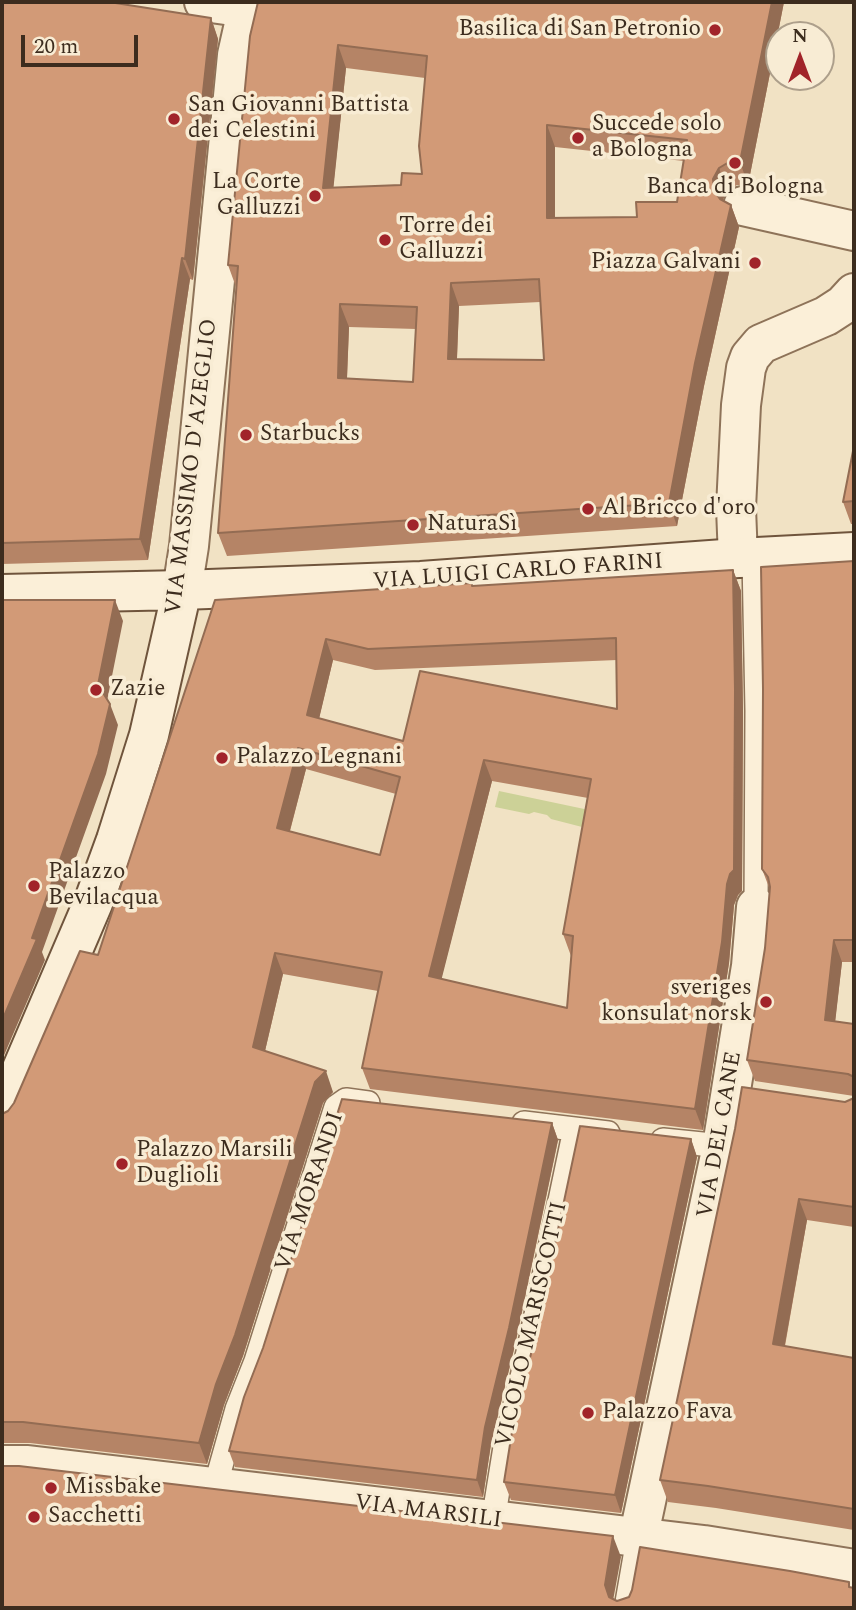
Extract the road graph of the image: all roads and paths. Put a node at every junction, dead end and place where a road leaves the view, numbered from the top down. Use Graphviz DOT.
graph roads {
  1 [pos="204,2"];
  2 [pos="248,5"];
  3 [pos="743,206"];
  4 [pos="854,231"];
  5 [pos="854,293"];
  6 [pos="854,552"];
  7 [pos="746,558"];
  8 [pos="182,590"];
  9 [pos="2,594"];
  10 [pos="756,907"];
  11 [pos="386,1105"];
  12 [pos="2,1115"];
  13 [pos="508,1121"];
  14 [pos="575,1129"];
  15 [pos="722,1146"];
  16 [pos="2,1465"];
  17 [pos="215,1486"];
  18 [pos="494,1521"];
  19 [pos="638,1539"];
  20 [pos="854,1569"];
  21 [pos="626,1608"];
  1 -- 2 [label="street"];
  2 -- 8 [label="street, VIA MASSIMO D'AZEGLIO"];
  3 -- 4 [label="street"];
  5 -- 7 [label="street"];
  6 -- 7 [label="street, VIA LUIGI CARLO FARINI"];
  7 -- 8 [label="street, VIA LUIGI CARLO FARINI"];
  7 -- 10 [label="lane, VIA DEL CANE"];
  8 -- 9 [label="street, VIA LUIGI CARLO FARINI"];
  8 -- 12 [label="street, VIA MASSIMO D'AZEGLIO"];
  10 -- 15 [label="street, VIA DEL CANE"];
  11 -- 17 [label="lane, VIA MORANDI"];
  13 -- 14 [label="lane"];
  14 -- 15 [label="lane"];
  14 -- 18 [label="lane, VICOLO MARISCOTTI"];
  15 -- 19 [label="street, VIA DEL CANE"];
  16 -- 17 [label="street, VIA MARSILI"];
  17 -- 18 [label="street, VIA MARSILI"];
  18 -- 19 [label="street, VIA MARSILI"];
  19 -- 20 [label="street, VIA MARSILI"];
  19 -- 21 [label="lane"];
}
